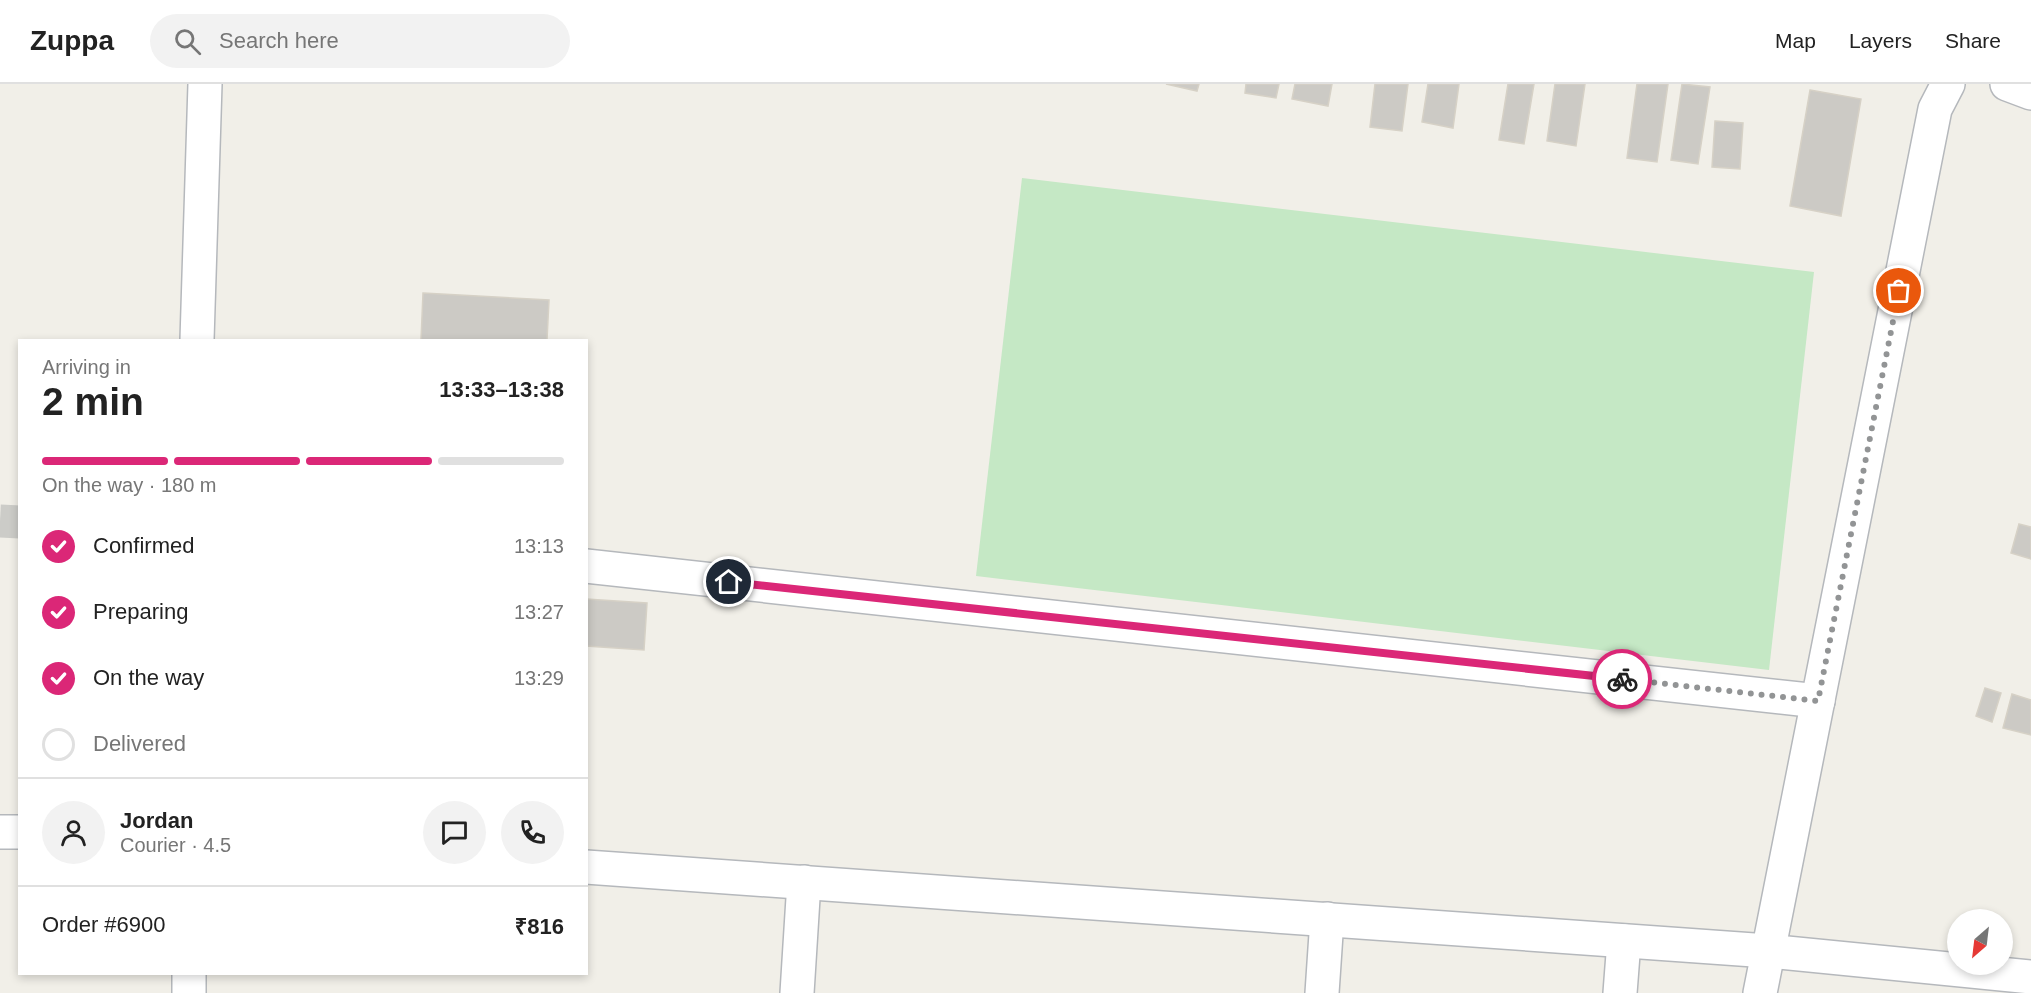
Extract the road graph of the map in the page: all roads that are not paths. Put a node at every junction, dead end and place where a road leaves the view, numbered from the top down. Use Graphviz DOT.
graph roads {
  1 [pos="205,84"];
  2 [pos="1948,84"];
  3 [pos="2007,84"];
  4 [pos="2031,93"];
  5 [pos="197,339"];
  6 [pos="588,566"];
  7 [pos="1818,701"];
  8 [pos="0,832"];
  9 [pos="18,832"];
  10 [pos="588,867"];
  11 [pos="804,882"];
  12 [pos="1327,920"];
  13 [pos="1624,941"];
  14 [pos="1768,951"];
  15 [pos="189,975"];
  16 [pos="2031,977"];
  17 [pos="189,993"];
  18 [pos="797,993"];
  19 [pos="1322,993"];
  20 [pos="1620,993"];
  21 [pos="1760,993"];
  1 -- 5 [label="lane"];
  2 -- 7 [label="lane"];
  3 -- 4 [label="lane"];
  6 -- 7 [label="lane"];
  7 -- 14 [label="lane"];
  8 -- 9 [label="lane"];
  10 -- 11 [label="lane"];
  11 -- 12 [label="lane"];
  11 -- 18 [label="lane"];
  12 -- 13 [label="lane"];
  12 -- 19 [label="lane"];
  13 -- 14 [label="lane"];
  13 -- 20 [label="lane"];
  14 -- 16 [label="lane"];
  14 -- 21 [label="lane"];
  15 -- 17 [label="lane"];
}
